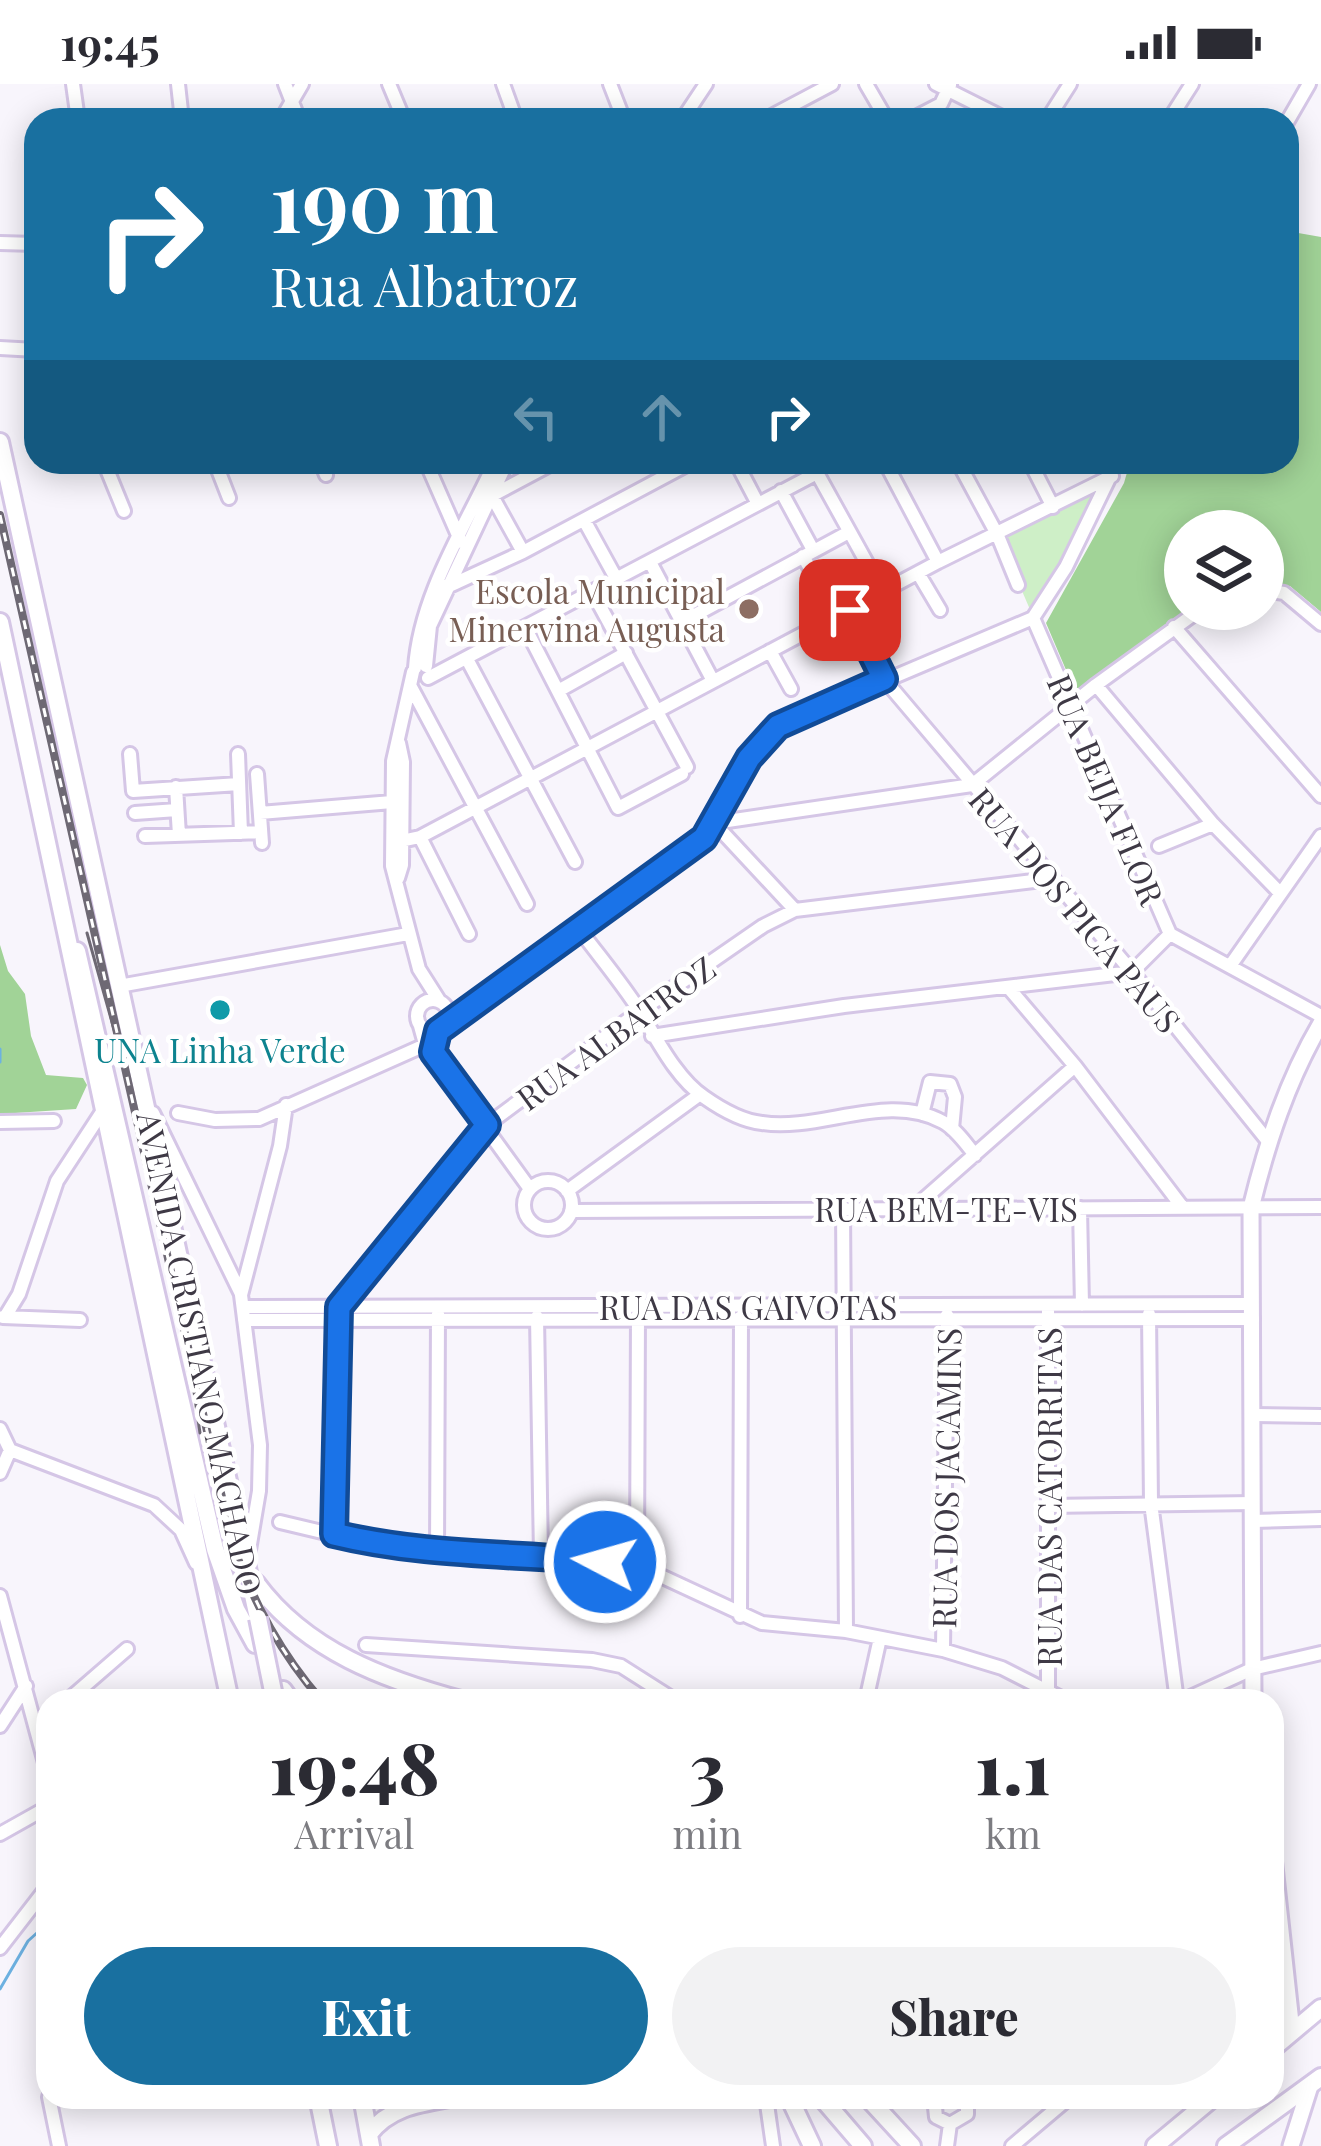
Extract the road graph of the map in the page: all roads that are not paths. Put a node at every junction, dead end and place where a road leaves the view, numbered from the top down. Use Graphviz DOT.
graph roads {
  1 [pos="285,84"];
  2 [pos="302,84"];
  3 [pos="832,84"];
  4 [pos="944,91"];
  5 [pos="292,101"];
  6 [pos="288,108"];
  7 [pos="294,108"];
  8 [pos="792,108"];
  9 [pos="982,108"];
  10 [pos="0,442"];
  11 [pos="109,474"];
  12 [pos="220,474"];
  13 [pos="432,474"];
  14 [pos="492,474"];
  15 [pos="499,474"];
  16 [pos="529,474"];
  17 [pos="670,474"];
  18 [pos="742,474"];
  19 [pos="805,474"];
  20 [pos="818,474"];
  21 [pos="891,474"];
  22 [pos="964,474"];
  23 [pos="1036,474"];
  24 [pos="1106,474"];
  25 [pos="1112,474"];
  26 [pos="782,491"];
  27 [pos="487,493"];
  28 [pos="229,498"];
  29 [pos="758,503"];
  30 [pos="1053,507"];
  31 [pos="124,511"];
  32 [pos="584,520"];
  33 [pos="849,532"];
  34 [pos="998,536"];
  35 [pos="463,543"];
  36 [pos="523,552"];
  37 [pos="808,553"];
  38 [pos="650,562"];
  39 [pos="938,562"];
  40 [pos="918,573"];
  41 [pos="616,580"];
  42 [pos="443,585"];
  43 [pos="1018,585"];
  44 [pos="883,592"];
  45 [pos="593,593"];
  46 [pos="1284,593"];
  47 [pos="940,610"];
  48 [pos="844,613"];
  49 [pos="1033,618"];
  50 [pos="0,622"];
  51 [pos="682,622"];
  52 [pos="1321,624"];
  53 [pos="526,629"];
  54 [pos="1170,630"];
  55 [pos="1177,630"];
  56 [pos="770,651"];
  57 [pos="626,653"];
  58 [pos="467,659"];
  59 [pos="421,676"];
  60 [pos="884,679"];
  61 [pos="713,681"];
  62 [pos="1096,686"];
  63 [pos="790,689"];
  64 [pos="558,691"];
  65 [pos="1071,706"];
  66 [pos="656,710"];
  67 [pos="399,742"];
  68 [pos="588,746"];
  69 [pos="130,754"];
  70 [pos="238,754"];
  71 [pos="257,774"];
  72 [pos="531,779"];
  73 [pos="239,784"];
  74 [pos="973,785"];
  75 [pos="176,787"];
  76 [pos="1321,796"];
  77 [pos="392,802"];
  78 [pos="477,807"];
  79 [pos="178,810"];
  80 [pos="135,813"];
  81 [pos="260,813"];
  82 [pos="714,823"];
  83 [pos="1213,824"];
  84 [pos="241,833"];
  85 [pos="179,835"];
  86 [pos="145,836"];
  87 [pos="1321,836"];
  88 [pos="420,837"];
  89 [pos="401,841"];
  90 [pos="1159,846"];
  91 [pos="575,862"];
  92 [pos="1051,878"];
  93 [pos="398,879"];
  94 [pos="1280,893"];
  95 [pos="527,904"];
  96 [pos="795,910"];
  97 [pos="66,922"];
  98 [pos="579,929"];
  99 [pos="408,934"];
  100 [pos="469,934"];
  101 [pos="1170,934"];
  102 [pos="1230,966"];
  103 [pos="419,969"];
  104 [pos="1132,972"];
  105 [pos="119,986"];
  106 [pos="1008,987"];
  107 [pos="441,1003"];
  108 [pos="479,1003"];
  109 [pos="640,1011"];
  110 [pos="419,1018"];
  111 [pos="1321,1019"];
  112 [pos="652,1036"];
  113 [pos="435,1039"];
  114 [pos="1075,1066"];
  115 [pos="144,1093"];
  116 [pos="699,1095"];
  117 [pos="286,1105"];
  118 [pos="102,1112"];
  119 [pos="178,1113"];
  120 [pos="922,1114"];
  121 [pos="54,1120"];
  122 [pos="0,1121"];
  123 [pos="487,1125"];
  124 [pos="952,1129"];
  125 [pos="1268,1140"];
  126 [pos="976,1155"];
  127 [pos="530,1189"];
  128 [pos="567,1191"];
  129 [pos="1321,1207"];
  130 [pos="843,1208"];
  131 [pos="915,1208"];
  132 [pos="1080,1208"];
  133 [pos="1183,1208"];
  134 [pos="1251,1208"];
  135 [pos="571,1211"];
  136 [pos="1082,1305"];
  137 [pos="243,1307"];
  138 [pos="1149,1311"];
  139 [pos="1253,1311"];
  140 [pos="843,1312"];
  141 [pos="947,1312"];
  142 [pos="1048,1312"];
  143 [pos="339,1313"];
  144 [pos="438,1313"];
  145 [pos="537,1313"];
  146 [pos="741,1313"];
  147 [pos="639,1314"];
  148 [pos="3,1317"];
  149 [pos="80,1320"];
  150 [pos="1252,1415"];
  151 [pos="1321,1416"];
  152 [pos="0,1429"];
  153 [pos="10,1450"];
  154 [pos="0,1473"];
  155 [pos="1252,1502"];
  156 [pos="1151,1503"];
  157 [pos="1048,1506"];
  158 [pos="1321,1520"];
  159 [pos="1252,1521"];
  160 [pos="280,1522"];
  161 [pos="334,1534"];
  162 [pos="437,1553"];
  163 [pos="541,1556"];
  164 [pos="637,1565"];
  165 [pos="249,1567"];
  166 [pos="205,1585"];
  167 [pos="0,1596"];
  168 [pos="740,1616"];
  169 [pos="846,1631"];
  170 [pos="880,1638"];
  171 [pos="255,1644"];
  172 [pos="366,1645"];
  173 [pos="127,1649"];
  174 [pos="943,1650"];
  175 [pos="1321,1652"];
  176 [pos="1252,1669"];
  177 [pos="26,1686"];
  178 [pos="1048,1688"];
  179 [pos="81,1689"];
  180 [pos="227,1689"];
  181 [pos="280,1689"];
  182 [pos="418,1689"];
  183 [pos="657,1689"];
  184 [pos="869,1689"];
  185 [pos="1178,1689"];
  186 [pos="1207,1689"];
  187 [pos="1253,1689"];
  188 [pos="36,1708"];
  189 [pos="0,1726"];
  190 [pos="36,1814"];
  191 [pos="0,1834"];
  192 [pos="36,1902"];
  193 [pos="0,1948"];
  194 [pos="1284,1967"];
  195 [pos="1321,2008"];
  196 [pos="1296,2023"];
  197 [pos="1284,2036"];
  198 [pos="1315,2082"];
  199 [pos="1284,2105"];
  200 [pos="1284,2107"];
  201 [pos="52,2109"];
  202 [pos="320,2109"];
  203 [pos="364,2109"];
  204 [pos="401,2109"];
  205 [pos="768,2109"];
  206 [pos="795,2109"];
  207 [pos="831,2109"];
  208 [pos="878,2109"];
  209 [pos="933,2109"];
  210 [pos="967,2109"];
  211 [pos="1054,2109"];
  212 [pos="1200,2109"];
  213 [pos="1278,2109"];
  214 [pos="950,2124"];
  215 [pos="1041,2125"];
  216 [pos="1293,2138"];
  217 [pos="370,2140"];
  218 [pos="772,2145"];
  219 [pos="59,2146"];
  220 [pos="328,2146"];
  221 [pos="812,2146"];
  222 [pos="863,2146"];
  223 [pos="912,2146"];
  224 [pos="947,2146"];
  225 [pos="1012,2146"];
  226 [pos="1029,2146"];
  227 [pos="1155,2146"];
  228 [pos="1226,2146"];
  1 -- 5 [label="street"];
  2 -- 5 [label="street"];
  3 -- 8 [label="street"];
  4 -- 9 [label="street"];
  5 -- 6 [label="street"];
  5 -- 7 [label="street"];
  10 -- 105 [label="highway, AVENIDA CRISTIANO MACHADO"];
  11 -- 31 [label="street"];
  12 -- 28 [label="street"];
  13 -- 35 [label="street"];
  14 -- 27 [label="street"];
  15 -- 27 [label="street"];
  16 -- 27 [label="street"];
  17 -- 32 [label="street"];
  18 -- 29 [label="street"];
  19 -- 26 [label="street"];
  20 -- 33 [label="street"];
  21 -- 39 [label="street"];
  22 -- 34 [label="street"];
  23 -- 30 [label="street"];
  24 -- 30 [label="street"];
  25 -- 49 [label="street"];
  26 -- 29 [label="street"];
  26 -- 37 [label="street, RUA DOS PICA PAUS"];
  27 -- 35 [label="street"];
  27 -- 36 [label="street"];
  29 -- 38 [label="street"];
  30 -- 34 [label="street"];
  32 -- 36 [label="street"];
  32 -- 41 [label="street"];
  33 -- 37 [label="street"];
  33 -- 44 [label="street"];
  34 -- 39 [label="street"];
  34 -- 43 [label="street"];
  35 -- 42 [label="street"];
  36 -- 42 [label="street"];
  37 -- 48 [label="street, RUA DOS PICA PAUS"];
  37 -- 51 [label="street"];
  38 -- 41 [label="street"];
  38 -- 51 [label="street"];
  39 -- 40 [label="street"];
  40 -- 44 [label="street"];
  40 -- 47 [label="street"];
  41 -- 45 [label="street"];
  42 -- 59 [label="street"];
  44 -- 48 [label="street"];
  45 -- 53 [label="street"];
  45 -- 57 [label="street"];
  46 -- 52 [label="street"];
  48 -- 56 [label="street"];
  48 -- 60 [label="street, RUA DOS PICA PAUS"];
  49 -- 60 [label="street"];
  49 -- 65 [label="street, RUA BEIJA FLOR"];
  50 -- 97 [label="highway, AVENIDA CRISTIANO MACHADO"];
  51 -- 61 [label="street"];
  53 -- 58 [label="street"];
  53 -- 64 [label="street"];
  54 -- 62 [label="street"];
  55 -- 76 [label="street"];
  56 -- 61 [label="street"];
  56 -- 63 [label="street"];
  57 -- 64 [label="street"];
  57 -- 66 [label="street"];
  58 -- 59 [label="street"];
  58 -- 72 [label="street"];
  59 -- 67 [label="street"];
  59 -- 78 [label="street"];
  60 -- 74 [label="street, RUA DOS PICA PAUS"];
  60 -- 82 [label="street"];
  61 -- 66 [label="street"];
  62 -- 65 [label="street"];
  62 -- 83 [label="street"];
  64 -- 68 [label="street"];
  65 -- 74 [label="street"];
  65 -- 101 [label="street, RUA BEIJA FLOR"];
  66 -- 68 [label="street"];
  66 -- 68 [label="street"];
  67 -- 77 [label="street"];
  67 -- 89 [label="street"];
  68 -- 72 [label="street"];
  69 -- 75 [label="street"];
  70 -- 73 [label="street"];
  71 -- 81 [label="street"];
  72 -- 78 [label="street"];
  72 -- 91 [label="street"];
  73 -- 75 [label="street"];
  73 -- 84 [label="street"];
  74 -- 82 [label="street"];
  74 -- 92 [label="street, RUA DOS PICA PAUS"];
  75 -- 79 [label="street"];
  77 -- 81 [label="street"];
  77 -- 93 [label="street"];
  78 -- 88 [label="street"];
  78 -- 95 [label="street"];
  79 -- 80 [label="street"];
  79 -- 85 [label="street"];
  81 -- 84 [label="street"];
  82 -- 96 [label="street"];
  82 -- 98 [label="street"];
  83 -- 90 [label="street"];
  83 -- 94 [label="street"];
  84 -- 85 [label="street"];
  85 -- 86 [label="street"];
  87 -- 94 [label="street"];
  88 -- 89 [label="street"];
  88 -- 100 [label="street"];
  89 -- 93 [label="street"];
  92 -- 96 [label="street, RUA ALBATROZ"];
  92 -- 104 [label="street, RUA DOS PICA PAUS"];
  93 -- 99 [label="street"];
  94 -- 102 [label="street"];
  96 -- 109 [label="street, RUA ALBATROZ"];
  97 -- 118 [label="highway, AVENIDA CRISTIANO MACHADO"];
  97 -- 171 [label="highway"];
  98 -- 108 [label="street"];
  98 -- 109 [label="street"];
  99 -- 103 [label="street"];
  99 -- 105 [label="street"];
  101 -- 102 [label="street, RUA BEIJA FLOR"];
  101 -- 104 [label="street"];
  102 -- 111 [label="street, RUA BEIJA FLOR"];
  103 -- 107 [label="street"];
  103 -- 110 [label="street"];
  104 -- 106 [label="street"];
  104 -- 125 [label="street, RUA DOS PICA PAUS"];
  105 -- 115 [label="highway, AVENIDA CRISTIANO MACHADO"];
  106 -- 112 [label="street"];
  106 -- 114 [label="street"];
  107 -- 108 [label="street"];
  107 -- 110 [label="street"];
  107 -- 113 [label="street"];
  108 -- 113 [label="street"];
  109 -- 112 [label="street"];
  109 -- 123 [label="street, RUA ALBATROZ"];
  110 -- 113 [label="street"];
  111 -- 125 [label="main road"];
  112 -- 116 [label="street"];
  113 -- 117 [label="street"];
  113 -- 123 [label="street"];
  114 -- 126 [label="street"];
  114 -- 133 [label="street"];
  115 -- 137 [label="street"];
  115 -- 165 [label="highway, AVENIDA CRISTIANO MACHADO"];
  116 -- 120 [label="street"];
  116 -- 128 [label="street"];
  117 -- 119 [label="street"];
  117 -- 137 [label="street"];
  118 -- 148 [label="street"];
  118 -- 166 [label="highway, AVENIDA CRISTIANO MACHADO"];
  120 -- 124 [label="street"];
  120 -- 124 [label="street"];
  121 -- 122 [label="street"];
  123 -- 127 [label="street"];
  123 -- 143 [label="street, RUA ALBATROZ"];
  124 -- 126 [label="street"];
  125 -- 134 [label="main road"];
  126 -- 131 [label="street"];
  127 -- 128 [label="street"];
  127 -- 135 [label="street"];
  128 -- 135 [label="street"];
  129 -- 134 [label="street, RUA BEM-TE-VIS"];
  130 -- 131 [label="street, RUA BEM-TE-VIS"];
  130 -- 135 [label="street, RUA BEM-TE-VIS"];
  130 -- 140 [label="street"];
  131 -- 132 [label="street, RUA BEM-TE-VIS"];
  132 -- 133 [label="street, RUA BEM-TE-VIS"];
  132 -- 136 [label="street"];
  133 -- 134 [label="street, RUA BEM-TE-VIS"];
  134 -- 139 [label="main road"];
  136 -- 138 [label="street, RUA DAS GAIVOTAS"];
  136 -- 142 [label="street, RUA DAS GAIVOTAS"];
  137 -- 143 [label="street, RUA DAS GAIVOTAS"];
  137 -- 165 [label="street"];
  138 -- 139 [label="street, RUA DAS GAIVOTAS"];
  138 -- 142 [label="street, RUA DAS GAIVOTAS"];
  138 -- 156 [label="street"];
  139 -- 150 [label="main road"];
  140 -- 141 [label="street, RUA DAS GAIVOTAS"];
  140 -- 146 [label="street, RUA DAS GAIVOTAS"];
  140 -- 169 [label="street"];
  141 -- 142 [label="street, RUA DAS GAIVOTAS"];
  141 -- 174 [label="street, RUA DOS JACAMINS"];
  142 -- 157 [label="street, RUA DAS CATORRITAS"];
  143 -- 144 [label="street, RUA DAS GAIVOTAS"];
  143 -- 161 [label="street"];
  144 -- 145 [label="street, RUA DAS GAIVOTAS"];
  144 -- 162 [label="street"];
  145 -- 147 [label="street, RUA DAS GAIVOTAS"];
  145 -- 163 [label="street"];
  146 -- 147 [label="street, RUA DAS GAIVOTAS"];
  146 -- 168 [label="street"];
  147 -- 164 [label="street"];
  148 -- 149 [label="street"];
  150 -- 151 [label="street"];
  150 -- 155 [label="main road"];
  152 -- 153 [label="street"];
  153 -- 154 [label="street"];
  153 -- 166 [label="street"];
  155 -- 156 [label="street"];
  155 -- 159 [label="main road"];
  156 -- 157 [label="street"];
  156 -- 185 [label="street"];
  157 -- 178 [label="street, RUA DAS CATORRITAS"];
  158 -- 159 [label="street"];
  159 -- 176 [label="main road"];
  160 -- 161 [label="street"];
  161 -- 162 [label="street"];
  162 -- 163 [label="street"];
  163 -- 164 [label="street"];
  164 -- 168 [label="street"];
  165 -- 181 [label="highway, AVENIDA CRISTIANO MACHADO, bridge"];
  165 -- 182 [label="highway"];
  166 -- 180 [label="highway, AVENIDA CRISTIANO MACHADO"];
  167 -- 177 [label="street"];
  168 -- 169 [label="street"];
  169 -- 170 [label="street"];
  170 -- 174 [label="street"];
  170 -- 184 [label="street"];
  172 -- 183 [label="street"];
  173 -- 179 [label="street"];
  174 -- 178 [label="street"];
  175 -- 176 [label="street"];
  176 -- 186 [label="street"];
  176 -- 187 [label="main road"];
  177 -- 188 [label="street"];
  177 -- 189 [label="street"];
  190 -- 191 [label="street"];
  192 -- 193 [label="street"];
  194 -- 196 [label="main road"];
  195 -- 196 [label="highway"];
  196 -- 197 [label="highway"];
  198 -- 199 [label="highway"];
  198 -- 216 [label="main road"];
  200 -- 216 [label="main road"];
  201 -- 219 [label="street"];
  202 -- 220 [label="highway"];
  203 -- 217 [label="highway"];
  204 -- 217 [label="highway"];
  205 -- 218 [label="street"];
  206 -- 221 [label="highway"];
  207 -- 222 [label="highway"];
  208 -- 223 [label="highway"];
  209 -- 214 [label="street"];
  210 -- 214 [label="street"];
  211 -- 215 [label="street"];
  212 -- 227 [label="highway"];
  213 -- 228 [label="highway"];
  214 -- 224 [label="street"];
  215 -- 225 [label="street"];
  215 -- 226 [label="street"];
}
